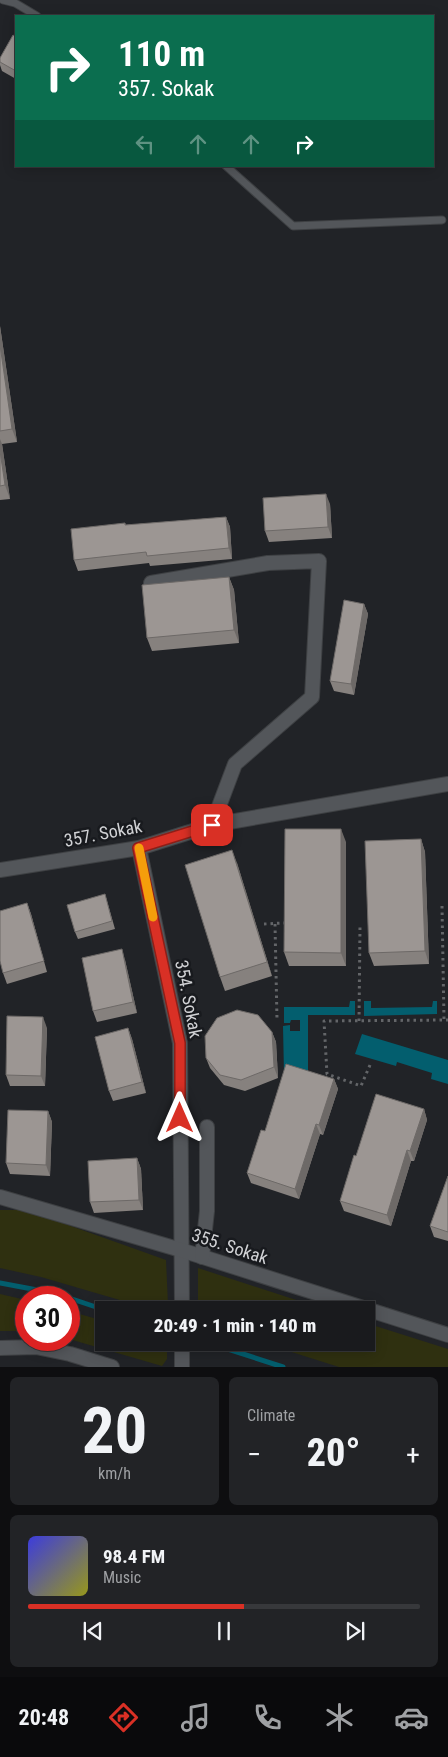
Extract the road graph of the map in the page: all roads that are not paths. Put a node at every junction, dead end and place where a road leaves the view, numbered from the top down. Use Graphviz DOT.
graph roads {
  1 [pos="3,0"];
  2 [pos="35,15"];
  3 [pos="227,167"];
  4 [pos="442,220"];
  5 [pos="151,583"];
  6 [pos="448,784"];
  7 [pos="212,825"];
  8 [pos="138,848"];
  9 [pos="0,870"];
  10 [pos="207,1127"];
  11 [pos="0,1197"];
  12 [pos="181,1250"];
  13 [pos="202,1257"];
  14 [pos="182,1301"];
  15 [pos="448,1334"];
  16 [pos="0,1348"];
  17 [pos="112,1367"];
  1 -- 2 [label="lane"];
  3 -- 4 [label="lane"];
  5 -- 7 [label="street"];
  6 -- 7 [label="street, 357. Sokak"];
  7 -- 8 [label="street, 357. Sokak"];
  8 -- 9 [label="street, 357. Sokak"];
  8 -- 12 [label="street, 354. Sokak"];
  10 -- 13 [label="street"];
  11 -- 12 [label="street, 355. Sokak"];
  12 -- 13 [label="street, 355. Sokak"];
  12 -- 14 [label="street, 354. Sokak"];
  13 -- 15 [label="street, 355. Sokak"];
  16 -- 17 [label="street"];
}
